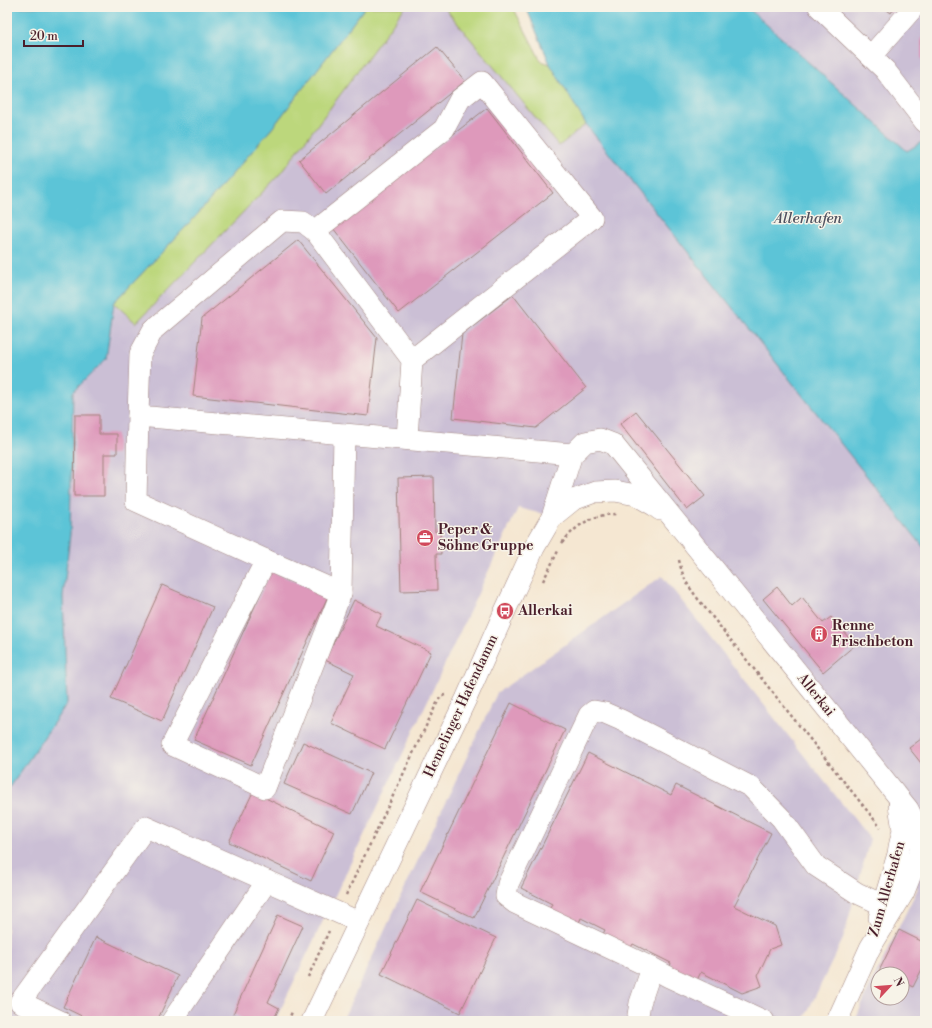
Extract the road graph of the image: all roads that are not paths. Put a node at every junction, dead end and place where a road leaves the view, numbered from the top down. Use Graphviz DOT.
graph roads {
  1 [pos="819,7"];
  2 [pos="914,7"];
  3 [pos="871,56"];
  4 [pos="925,122"];
  5 [pos="315,231"];
  6 [pos="412,360"];
  7 [pos="138,416"];
  8 [pos="344,434"];
  9 [pos="407,439"];
  10 [pos="572,454"];
  11 [pos="552,517"];
  12 [pos="675,521"];
  13 [pos="266,560"];
  14 [pos="341,593"];
  15 [pos="915,827"];
  16 [pos="267,881"];
  17 [pos="883,905"];
  18 [pos="359,922"];
  19 [pos="870,948"];
  20 [pos="652,968"];
  21 [pos="60,1021"];
  22 [pos="172,1021"];
  23 [pos="312,1021"];
  24 [pos="637,1021"];
  25 [pos="764,1021"];
  26 [pos="837,1021"];
  1 -- 3 [label="street"];
  2 -- 3 [label="street"];
  3 -- 4 [label="street"];
  5 -- 6 [label="street"];
  5 -- 6 [label="street"];
  5 -- 7 [label="street"];
  6 -- 9 [label="street"];
  7 -- 8 [label="street"];
  7 -- 13 [label="street"];
  8 -- 9 [label="street"];
  8 -- 14 [label="street"];
  9 -- 10 [label="street"];
  10 -- 11 [label="street"];
  10 -- 12 [label="street"];
  11 -- 12 [label="street, Hemelinger Hafendamm"];
  11 -- 18 [label="street, Hemelinger Hafendamm"];
  12 -- 15 [label="street, Allerkai"];
  13 -- 14 [label="street"];
  13 -- 14 [label="street"];
  15 -- 17 [label="street, Zum Allerhafen"];
  15 -- 19 [label="street, Zum Allerhafen"];
  16 -- 18 [label="street"];
  16 -- 21 [label="street"];
  16 -- 22 [label="street"];
  17 -- 19 [label="street, Zum Allerhafen"];
  17 -- 20 [label="street"];
  18 -- 23 [label="street, Hemelinger Hafendamm"];
  19 -- 26 [label="street, Zum Allerhafen"];
  20 -- 24 [label="street"];
  20 -- 25 [label="street"];
}
